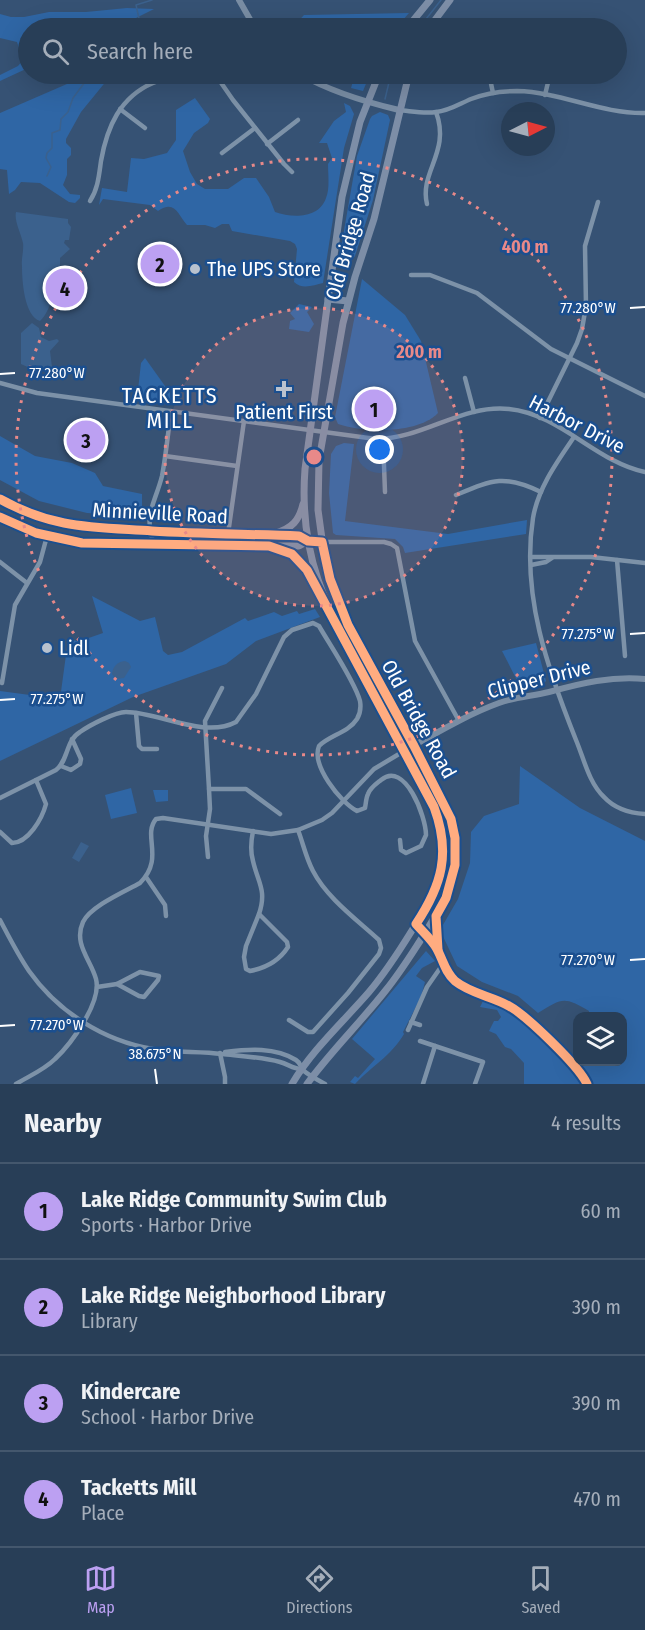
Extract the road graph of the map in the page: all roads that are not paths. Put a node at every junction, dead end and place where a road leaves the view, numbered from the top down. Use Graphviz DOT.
graph roads {
  1 [pos="239,0"];
  2 [pos="430,0"];
  3 [pos="450,0"];
  4 [pos="249,18"];
  5 [pos="415,18"];
  6 [pos="436,18"];
  7 [pos="152,84"];
  8 [pos="222,84"];
  9 [pos="319,84"];
  10 [pos="374,84"];
  11 [pos="406,84"];
  12 [pos="491,84"];
  13 [pos="548,84"];
  14 [pos="493,93"];
  15 [pos="545,95"];
  16 [pos="366,102"];
  17 [pos="120,108"];
  18 [pos="399,110"];
  19 [pos="436,112"];
  20 [pos="645,113"];
  21 [pos="298,120"];
  22 [pos="145,128"];
  23 [pos="255,128"];
  24 [pos="267,144"];
  25 [pos="222,153"];
  26 [pos="292,172"];
  27 [pos="90,201"];
  28 [pos="598,202"];
  29 [pos="427,204"];
  30 [pos="411,275"];
  31 [pos="328,299"];
  32 [pos="348,301"];
  33 [pos="569,358"];
  34 [pos="465,378"];
  35 [pos="0,383"];
  36 [pos="645,396"];
  37 [pos="171,411"];
  38 [pos="474,412"];
  39 [pos="540,418"];
  40 [pos="244,421"];
  41 [pos="310,430"];
  42 [pos="323,431"];
  43 [pos="574,437"];
  44 [pos="383,439"];
  45 [pos="165,456"];
  46 [pos="237,466"];
  47 [pos="645,472"];
  48 [pos="385,492"];
  49 [pos="541,492"];
  50 [pos="456,495"];
  51 [pos="304,497"];
  52 [pos="0,499"];
  53 [pos="0,517"];
  54 [pos="149,530"];
  55 [pos="228,535"];
  56 [pos="270,535"];
  57 [pos="47,536"];
  58 [pos="308,541"];
  59 [pos="322,542"];
  60 [pos="154,544"];
  61 [pos="269,546"];
  62 [pos="531,557"];
  63 [pos="552,558"];
  64 [pos="617,560"];
  65 [pos="0,562"];
  66 [pos="645,563"];
  67 [pos="531,565"];
  68 [pos="27,583"];
  69 [pos="327,607"];
  70 [pos="625,656"];
  71 [pos="645,679"];
  72 [pos="1,682"];
  73 [pos="222,688"];
  74 [pos="556,690"];
  75 [pos="135,713"];
  76 [pos="459,721"];
  77 [pos="204,726"];
  78 [pos="72,739"];
  79 [pos="414,746"];
  80 [pos="157,749"];
  81 [pos="404,751"];
  82 [pos="61,766"];
  83 [pos="36,780"];
  84 [pos="209,789"];
  85 [pos="0,798"];
  86 [pos="345,802"];
  87 [pos="280,814"];
  88 [pos="645,814"];
  89 [pos="207,825"];
  90 [pos="298,830"];
  91 [pos="253,831"];
  92 [pos="0,832"];
  93 [pos="400,840"];
  94 [pos="208,857"];
  95 [pos="146,877"];
  96 [pos="259,914"];
  97 [pos="165,916"];
  98 [pos="436,916"];
  99 [pos="0,920"];
  100 [pos="416,924"];
  101 [pos="425,933"];
  102 [pos="439,953"];
  103 [pos="442,964"];
  104 [pos="117,984"];
  105 [pos="97,987"];
  106 [pos="289,1020"];
  107 [pos="82,1022"];
  108 [pos="411,1022"];
  109 [pos="420,1025"];
  110 [pos="408,1030"];
  111 [pos="420,1041"];
  112 [pos="435,1046"];
  113 [pos="220,1053"];
  114 [pos="302,1069"];
  115 [pos="312,1076"];
  116 [pos="16,1084"];
  117 [pos="225,1084"];
  118 [pos="292,1084"];
  119 [pos="306,1084"];
  120 [pos="325,1084"];
  121 [pos="423,1084"];
  122 [pos="476,1084"];
  123 [pos="587,1084"];
  1 -- 4 [label="street"];
  2 -- 5 [label="main road"];
  3 -- 6 [label="main road"];
  7 -- 17 [label="street"];
  8 -- 23 [label="street"];
  9 -- 16 [label="street"];
  10 -- 16 [label="main road, Old Bridge Road"];
  11 -- 18 [label="main road, Old Bridge Road"];
  12 -- 14 [label="street"];
  13 -- 15 [label="street"];
  14 -- 15 [label="street"];
  14 -- 19 [label="street"];
  15 -- 20 [label="street"];
  16 -- 18 [label="street"];
  16 -- 31 [label="main road, Old Bridge Road"];
  17 -- 22 [label="street"];
  17 -- 27 [label="street"];
  18 -- 19 [label="street"];
  18 -- 32 [label="main road, Old Bridge Road"];
  19 -- 29 [label="street"];
  21 -- 24 [label="street"];
  23 -- 24 [label="street"];
  23 -- 25 [label="street"];
  24 -- 26 [label="street"];
  28 -- 33 [label="street"];
  30 -- 33 [label="street"];
  31 -- 32 [label="main road"];
  31 -- 41 [label="main road, Old Bridge Road"];
  32 -- 42 [label="main road, Old Bridge Road"];
  33 -- 36 [label="street"];
  33 -- 39 [label="street"];
  34 -- 38 [label="street"];
  35 -- 37 [label="street, Harbor Drive"];
  37 -- 40 [label="street, Harbor Drive"];
  37 -- 45 [label="street"];
  38 -- 39 [label="street, Harbor Drive"];
  38 -- 44 [label="street, Harbor Drive"];
  39 -- 43 [label="street, Harbor Drive"];
  40 -- 41 [label="street, Harbor Drive"];
  40 -- 46 [label="street"];
  41 -- 42 [label="street, Harbor Drive"];
  41 -- 51 [label="main road, Old Bridge Road"];
  42 -- 44 [label="street, Harbor Drive"];
  42 -- 59 [label="main road, Old Bridge Road"];
  43 -- 47 [label="street, Harbor Drive"];
  43 -- 49 [label="street"];
  44 -- 48 [label="street"];
  45 -- 46 [label="street"];
  45 -- 54 [label="street"];
  46 -- 55 [label="street"];
  49 -- 50 [label="street"];
  49 -- 62 [label="street"];
  51 -- 56 [label="main road"];
  51 -- 58 [label="main road, Old Bridge Road"];
  52 -- 54 [label="main road, Minnieville Road"];
  53 -- 57 [label="main road, Minnieville Road"];
  54 -- 55 [label="main road, Minnieville Road"];
  54 -- 60 [label="street"];
  55 -- 56 [label="main road, Minnieville Road"];
  56 -- 58 [label="main road, Minnieville Road"];
  57 -- 60 [label="main road, Minnieville Road"];
  57 -- 68 [label="street"];
  58 -- 59 [label="main road, Minnieville Road"];
  58 -- 61 [label="main road, Minnieville Road"];
  58 -- 69 [label="main road, Old Bridge Road"];
  59 -- 76 [label="street"];
  59 -- 79 [label="main road, Old Bridge Road"];
  60 -- 61 [label="main road, Minnieville Road"];
  61 -- 69 [label="main road"];
  62 -- 63 [label="street"];
  62 -- 67 [label="street"];
  63 -- 64 [label="street"];
  63 -- 67 [label="street"];
  64 -- 66 [label="street"];
  64 -- 70 [label="street"];
  65 -- 68 [label="street"];
  67 -- 74 [label="street"];
  68 -- 72 [label="street"];
  69 -- 81 [label="main road, Old Bridge Road"];
  71 -- 74 [label="street, Clipper Drive"];
  73 -- 77 [label="street"];
  74 -- 76 [label="street, Clipper Drive"];
  74 -- 88 [label="street"];
  75 -- 77 [label="street"];
  75 -- 78 [label="street"];
  75 -- 80 [label="street"];
  76 -- 79 [label="street, Clipper Drive"];
  77 -- 84 [label="street"];
  77 -- 86 [label="street"];
  78 -- 82 [label="street"];
  78 -- 82 [label="street"];
  79 -- 81 [label="street, Clipper Drive"];
  79 -- 98 [label="main road, Old Bridge Road"];
  81 -- 86 [label="street, Clipper Drive"];
  81 -- 100 [label="main road, Old Bridge Road"];
  82 -- 83 [label="street"];
  83 -- 85 [label="street"];
  83 -- 92 [label="street"];
  84 -- 87 [label="street"];
  84 -- 89 [label="street"];
  86 -- 90 [label="street, Clipper Drive"];
  86 -- 93 [label="street"];
  89 -- 91 [label="street, Clipper Drive"];
  89 -- 94 [label="street"];
  89 -- 95 [label="street, Clipper Drive"];
  90 -- 91 [label="street, Clipper Drive"];
  90 -- 106 [label="street"];
  91 -- 96 [label="street"];
  95 -- 97 [label="street"];
  95 -- 105 [label="street"];
  96 -- 96 [label="street"];
  98 -- 101 [label="main road, Old Bridge Road"];
  98 -- 102 [label="main road"];
  99 -- 107 [label="street"];
  100 -- 101 [label="street"];
  100 -- 114 [label="main road, Old Bridge Road"];
  101 -- 102 [label="street"];
  101 -- 115 [label="main road, Old Bridge Road"];
  102 -- 103 [label="street"];
  103 -- 108 [label="street"];
  103 -- 123 [label="street"];
  104 -- 104 [label="street"];
  104 -- 105 [label="street"];
  105 -- 107 [label="street"];
  107 -- 113 [label="street"];
  107 -- 116 [label="street"];
  108 -- 109 [label="street"];
  108 -- 110 [label="street"];
  111 -- 112 [label="street"];
  112 -- 121 [label="street"];
  112 -- 122 [label="street"];
  113 -- 114 [label="street"];
  113 -- 114 [label="street"];
  113 -- 117 [label="street"];
  114 -- 115 [label="street"];
  114 -- 118 [label="main road, Old Bridge Road"];
  115 -- 119 [label="main road, Old Bridge Road"];
  115 -- 120 [label="street"];
}
